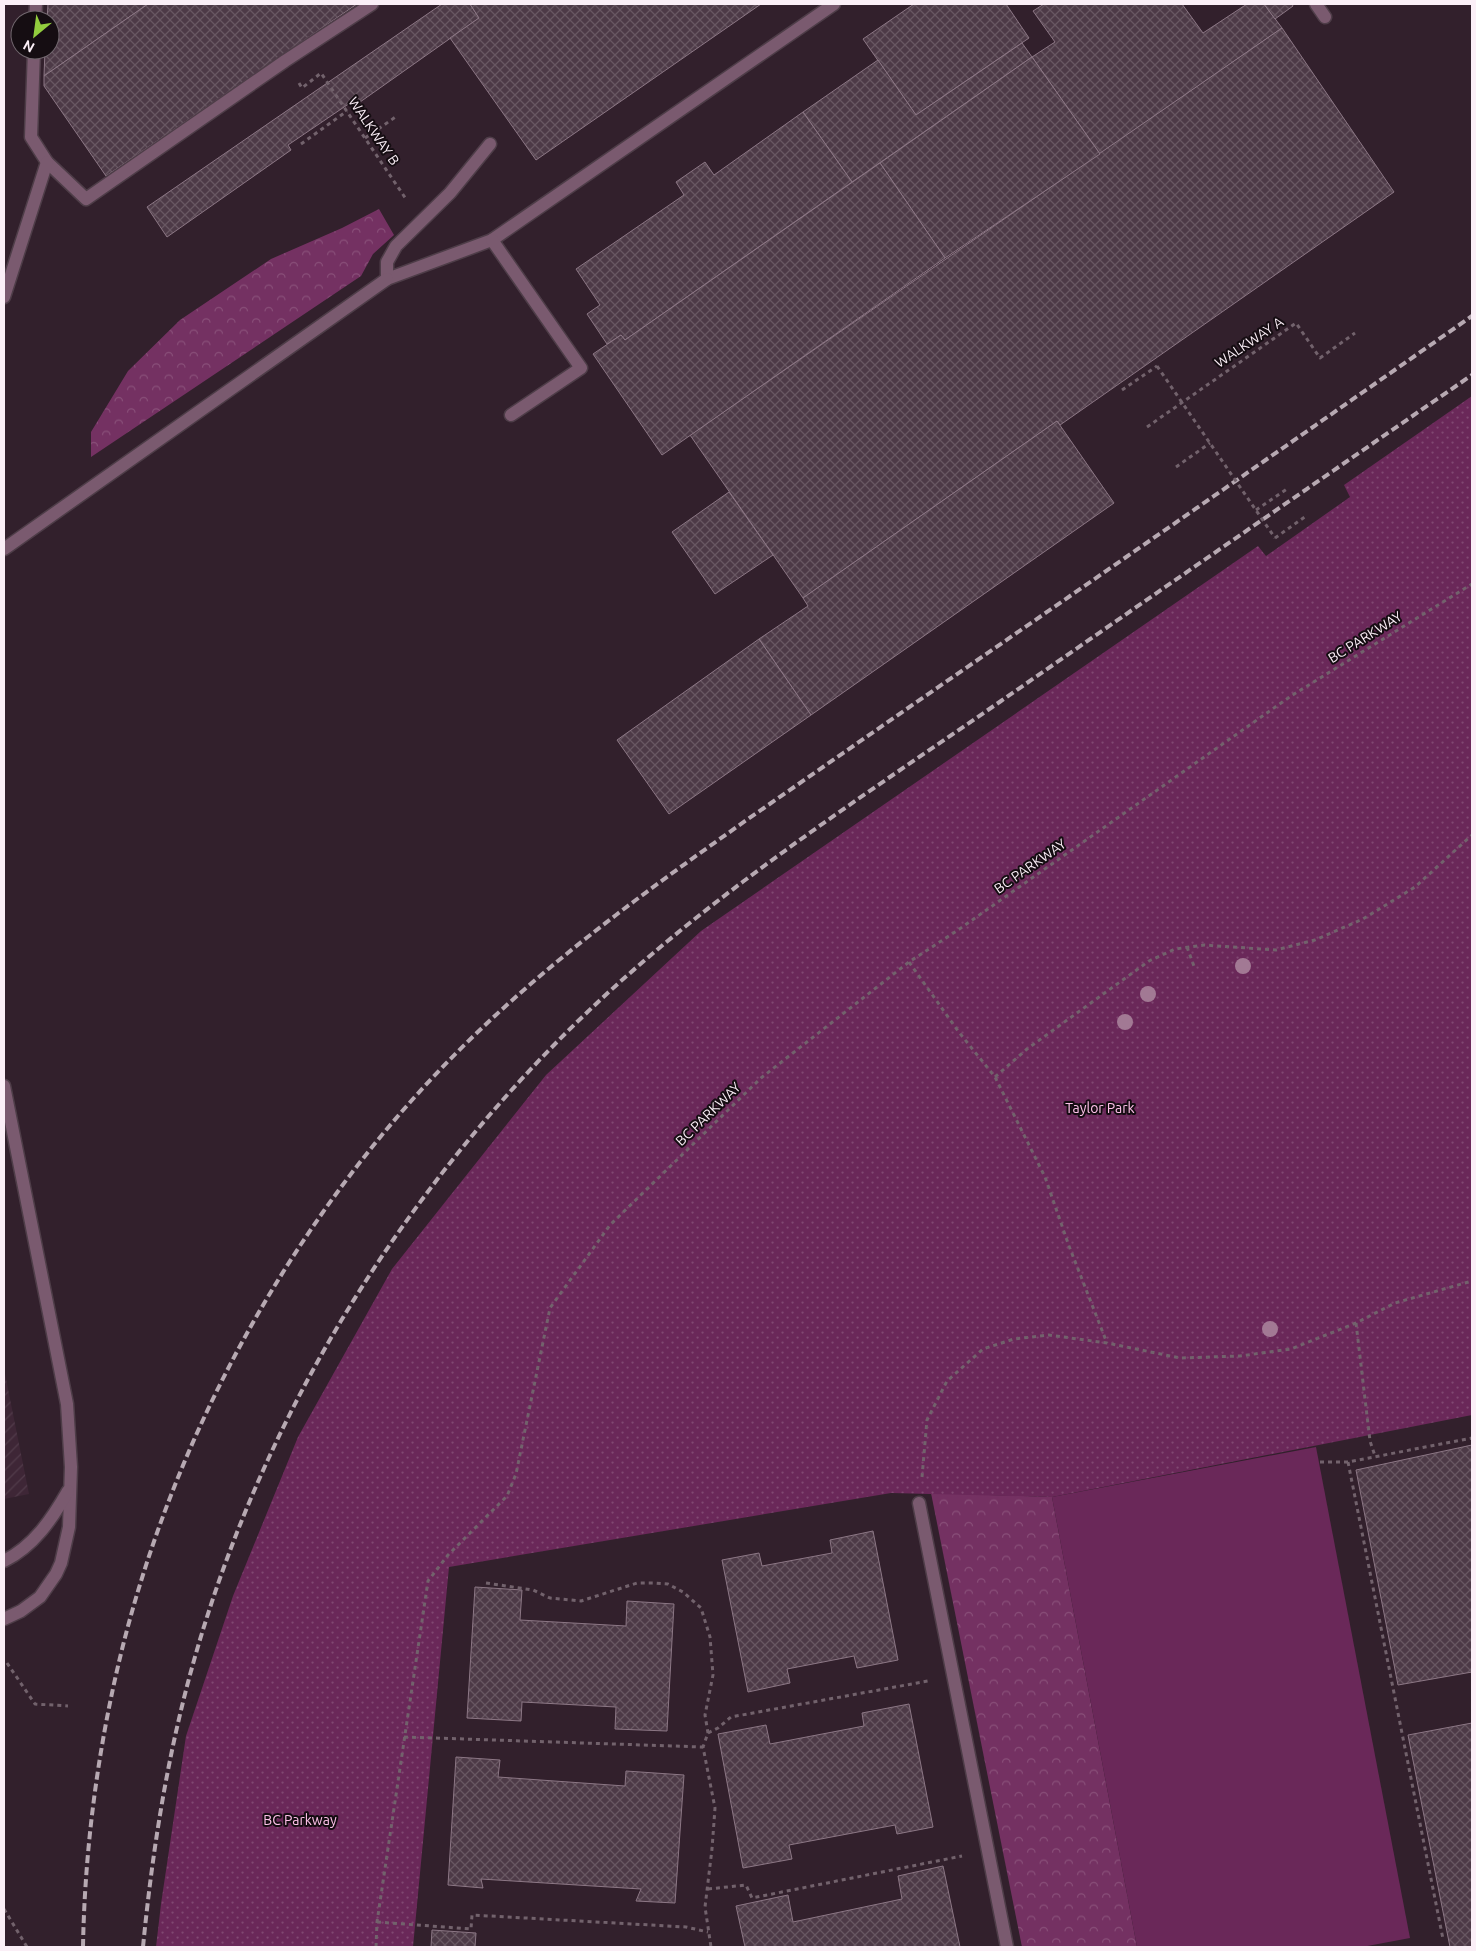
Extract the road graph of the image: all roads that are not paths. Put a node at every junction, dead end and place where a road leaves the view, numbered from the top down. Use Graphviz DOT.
graph roads {
  1 [pos="372,4"];
  2 [pos="834,4"];
  3 [pos="1316,4"];
  4 [pos="1325,17"];
  5 [pos="34,60"];
  6 [pos="490,144"];
  7 [pos="47,162"];
  8 [pos="492,240"];
  9 [pos="387,279"];
  10 [pos="4,297"];
  11 [pos="511,415"];
  12 [pos="4,549"];
  13 [pos="4,1086"];
  14 [pos="70,1489"];
  15 [pos="919,1503"];
  16 [pos="4,1560"];
  17 [pos="4,1618"];
  18 [pos="1007,1947"];
  1 -- 7 [label="lane"];
  2 -- 8 [label="lane"];
  3 -- 4 [label="lane"];
  5 -- 7 [label="lane"];
  6 -- 9 [label="lane"];
  7 -- 10 [label="lane"];
  8 -- 9 [label="lane"];
  8 -- 11 [label="lane"];
  9 -- 12 [label="lane"];
  13 -- 14 [label="lane"];
  14 -- 16 [label="lane"];
  14 -- 17 [label="lane"];
  15 -- 18 [label="lane"];
}
